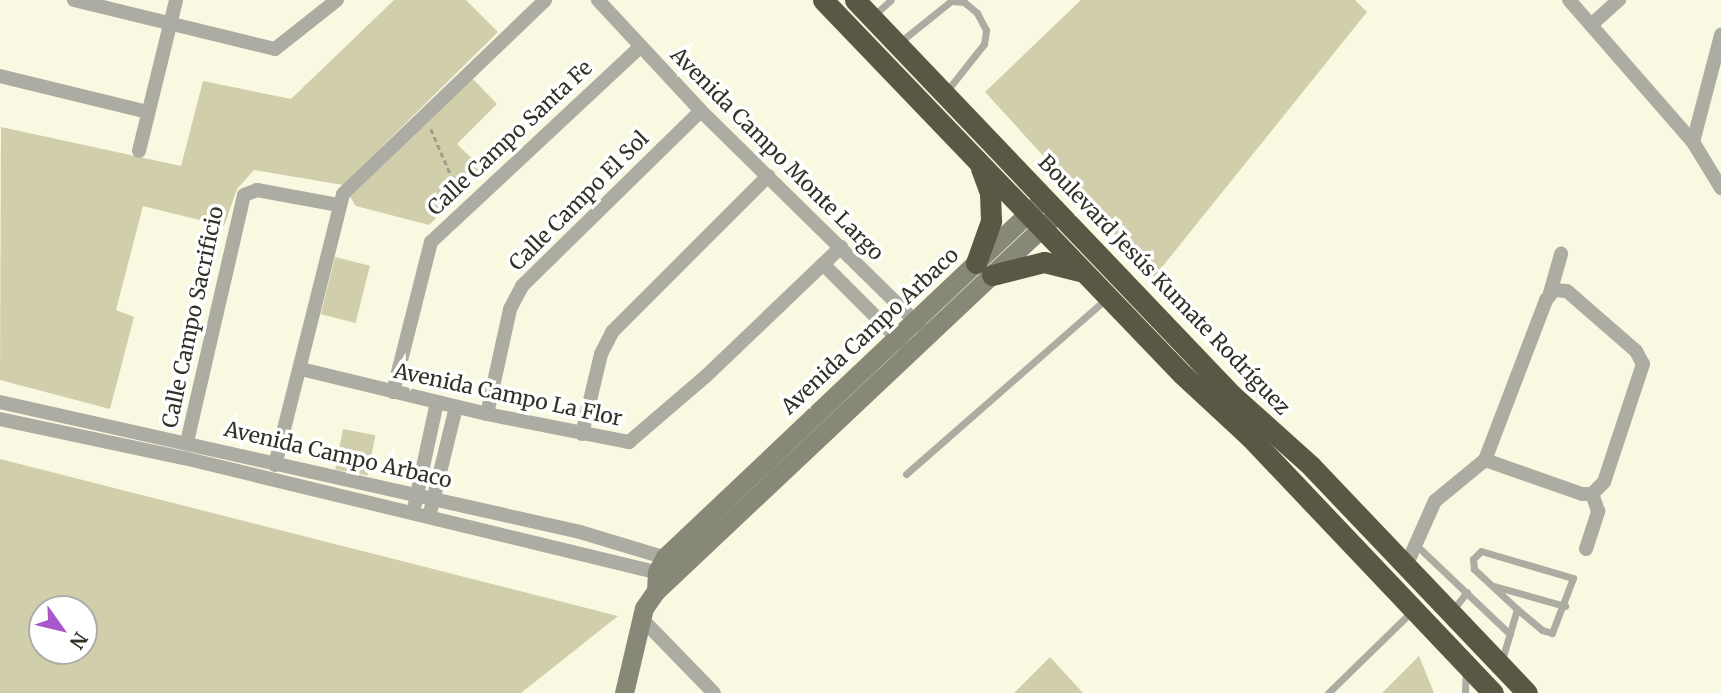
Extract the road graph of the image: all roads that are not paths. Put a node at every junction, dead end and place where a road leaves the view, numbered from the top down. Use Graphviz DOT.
graph roads {
  1 [pos="74,0"];
  2 [pos="176,0"];
  3 [pos="337,0"];
  4 [pos="545,0"];
  5 [pos="598,0"];
  6 [pos="823,0"];
  7 [pos="855,0"];
  8 [pos="891,0"];
  9 [pos="1569,0"];
  10 [pos="1619,0"];
  11 [pos="872,17"];
  12 [pos="171,23"];
  13 [pos="1591,25"];
  14 [pos="1721,35"];
  15 [pos="898,44"];
  16 [pos="640,47"];
  17 [pos="0,76"];
  18 [pos="945,93"];
  19 [pos="701,111"];
  20 [pos="148,112"];
  21 [pos="1693,142"];
  22 [pos="139,151"];
  23 [pos="979,163"];
  24 [pos="768,176"];
  25 [pos="1721,188"];
  26 [pos="338,205"];
  27 [pos="1052,205"];
  28 [pos="1034,220"];
  29 [pos="841,247"];
  30 [pos="1561,254"];
  31 [pos="823,264"];
  32 [pos="984,269"];
  33 [pos="1085,273"];
  34 [pos="1550,293"];
  35 [pos="1108,297"];
  36 [pos="922,328"];
  37 [pos="904,345"];
  38 [pos="301,369"];
  39 [pos="393,392"];
  40 [pos="0,402"];
  41 [pos="437,402"];
  42 [pos="456,407"];
  43 [pos="487,414"];
  44 [pos="0,419"];
  45 [pos="582,434"];
  46 [pos="187,442"];
  47 [pos="1485,460"];
  48 [pos="275,465"];
  49 [pos="1311,466"];
  50 [pos="906,474"];
  51 [pos="1293,482"];
  52 [pos="1592,494"];
  53 [pos="417,497"];
  54 [pos="433,501"];
  55 [pos="412,513"];
  56 [pos="429,517"];
  57 [pos="1415,544"];
  58 [pos="1586,549"];
  59 [pos="1406,566"];
  60 [pos="667,572"];
  61 [pos="1490,584"];
  62 [pos="1467,592"];
  63 [pos="1565,606"];
  64 [pos="1413,609"];
  65 [pos="1517,609"];
  66 [pos="1450,612"];
  67 [pos="642,619"];
  68 [pos="1510,634"];
  69 [pos="1500,665"];
  70 [pos="1467,666"];
  71 [pos="1328,692"];
  72 [pos="624,693"];
  73 [pos="714,693"];
  74 [pos="1465,693"];
  75 [pos="1493,693"];
  76 [pos="1527,693"];
  1 -- 12 [label="street"];
  2 -- 12 [label="street"];
  3 -- 12 [label="street"];
  4 -- 26 [label="street"];
  5 -- 16 [label="street, Avenida Campo Monte Largo"];
  6 -- 23 [label="highway, Boulevard Jesús Kumate Rodríguez"];
  7 -- 11 [label="highway, Boulevard Jesús Kumate Rodríguez"];
  8 -- 11 [label="lane"];
  9 -- 13 [label="street"];
  10 -- 13 [label="street"];
  11 -- 15 [label="highway, Boulevard Jesús Kumate Rodríguez"];
  12 -- 20 [label="street"];
  13 -- 21 [label="street"];
  14 -- 21 [label="street"];
  15 -- 18 [label="highway, Boulevard Jesús Kumate Rodríguez"];
  15 -- 18 [label="lane"];
  16 -- 19 [label="street, Avenida Campo Monte Largo"];
  16 -- 39 [label="street, Calle Campo Santa Fe"];
  17 -- 20 [label="street"];
  18 -- 27 [label="highway, Boulevard Jesús Kumate Rodríguez"];
  19 -- 24 [label="street, Avenida Campo Monte Largo"];
  19 -- 43 [label="street, Calle Campo El Sol"];
  20 -- 22 [label="street"];
  21 -- 25 [label="street"];
  23 -- 28 [label="highway, Boulevard Jesús Kumate Rodríguez"];
  23 -- 32 [label="highway"];
  24 -- 29 [label="street, Avenida Campo Monte Largo"];
  24 -- 45 [label="street"];
  26 -- 38 [label="street"];
  26 -- 46 [label="street, Calle Campo Sacrificio"];
  27 -- 28 [label="street, Avenida Campo Arbaco"];
  27 -- 49 [label="highway, Boulevard Jesús Kumate Rodríguez"];
  28 -- 32 [label="street, Avenida Campo Arbaco"];
  28 -- 33 [label="highway, Boulevard Jesús Kumate Rodríguez"];
  29 -- 31 [label="street, Avenida Campo La Flor"];
  29 -- 36 [label="street, Avenida Campo Monte Largo"];
  30 -- 34 [label="street"];
  31 -- 37 [label="street"];
  31 -- 45 [label="street, Avenida Campo La Flor"];
  32 -- 33 [label="highway"];
  32 -- 36 [label="street, Avenida Campo Arbaco"];
  33 -- 35 [label="highway, Boulevard Jesús Kumate Rodríguez"];
  34 -- 47 [label="street"];
  34 -- 52 [label="street"];
  35 -- 50 [label="lane"];
  35 -- 51 [label="highway, Boulevard Jesús Kumate Rodríguez"];
  36 -- 37 [label="street, Avenida Campo Arbaco"];
  37 -- 60 [label="street, Avenida Campo Arbaco"];
  38 -- 39 [label="street, Avenida Campo La Flor"];
  38 -- 48 [label="street"];
  39 -- 41 [label="street, Avenida Campo La Flor"];
  40 -- 46 [label="street, Avenida Campo Arbaco"];
  41 -- 42 [label="street, Avenida Campo La Flor"];
  41 -- 53 [label="street"];
  42 -- 43 [label="street, Avenida Campo La Flor"];
  42 -- 54 [label="street"];
  43 -- 45 [label="street, Avenida Campo La Flor"];
  44 -- 55 [label="street, Avenida Campo Arbaco"];
  46 -- 48 [label="street, Avenida Campo Arbaco"];
  47 -- 52 [label="street"];
  47 -- 57 [label="street"];
  48 -- 53 [label="street, Avenida Campo Arbaco"];
  49 -- 51 [label="highway"];
  49 -- 59 [label="highway, Boulevard Jesús Kumate Rodríguez"];
  51 -- 64 [label="highway, Boulevard Jesús Kumate Rodríguez"];
  52 -- 58 [label="street"];
  53 -- 54 [label="street, Avenida Campo Arbaco"];
  53 -- 55 [label="street"];
  54 -- 56 [label="street"];
  54 -- 60 [label="street, Avenida Campo Arbaco"];
  55 -- 56 [label="street, Avenida Campo Arbaco"];
  56 -- 60 [label="street, Avenida Campo Arbaco"];
  57 -- 59 [label="street"];
  57 -- 62 [label="lane"];
  59 -- 66 [label="highway, Boulevard Jesús Kumate Rodríguez"];
  60 -- 67 [label="street"];
  61 -- 63 [label="lane"];
  61 -- 63 [label="lane"];
  61 -- 65 [label="lane"];
  62 -- 66 [label="lane"];
  62 -- 68 [label="lane"];
  63 -- 65 [label="lane"];
  64 -- 70 [label="highway, Boulevard Jesús Kumate Rodríguez"];
  64 -- 71 [label="lane"];
  65 -- 68 [label="lane"];
  66 -- 69 [label="highway, Boulevard Jesús Kumate Rodríguez"];
  67 -- 72 [label="street"];
  67 -- 73 [label="street"];
  68 -- 69 [label="lane"];
  69 -- 76 [label="highway, Boulevard Jesús Kumate Rodríguez"];
  70 -- 74 [label="lane"];
  70 -- 75 [label="highway, Boulevard Jesús Kumate Rodríguez"];
}
